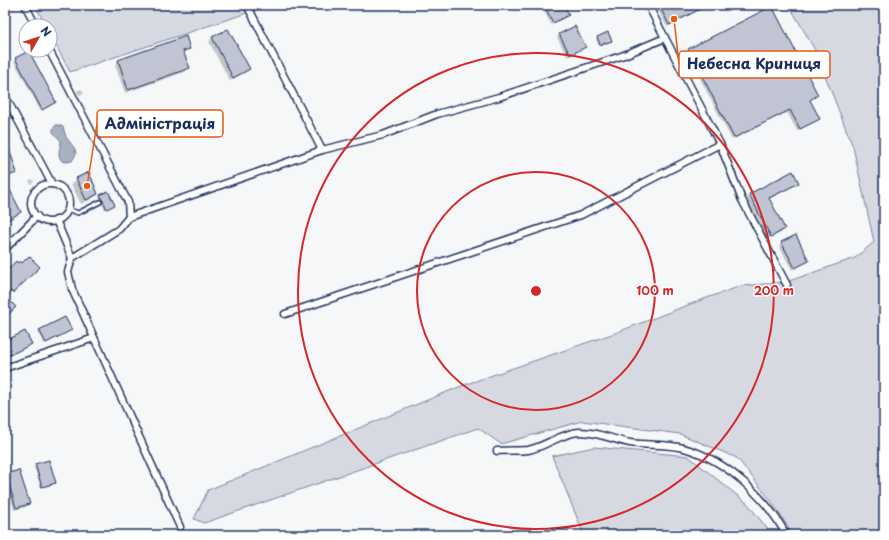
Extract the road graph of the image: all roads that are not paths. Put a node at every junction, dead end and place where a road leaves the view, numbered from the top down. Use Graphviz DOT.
graph roads {
  1 [pos="25,5"];
  2 [pos="247,5"];
  3 [pos="648,5"];
  4 [pos="32,18"];
  5 [pos="665,38"];
  6 [pos="53,58"];
  7 [pos="5,96"];
  8 [pos="720,144"];
  9 [pos="322,150"];
  10 [pos="52,184"];
  11 [pos="100,202"];
  12 [pos="67,210"];
  13 [pos="37,216"];
  14 [pos="129,217"];
  15 [pos="56,220"];
  16 [pos="5,249"];
  17 [pos="72,258"];
  18 [pos="787,285"];
  19 [pos="285,314"];
  20 [pos="94,338"];
  21 [pos="5,368"];
  22 [pos="497,451"];
  23 [pos="180,526"];
  24 [pos="786,535"];
  1 -- 4 [label="street"];
  2 -- 9 [label="street"];
  3 -- 5 [label="street"];
  5 -- 8 [label="street"];
  5 -- 9 [label="street"];
  6 -- 14 [label="street"];
  7 -- 10 [label="street"];
  8 -- 18 [label="street"];
  8 -- 19 [label="street"];
  9 -- 14 [label="street"];
  10 -- 12 [label="street"];
  10 -- 13 [label="street"];
  11 -- 12 [label="lane"];
  12 -- 15 [label="street"];
  13 -- 15 [label="street"];
  13 -- 16 [label="street"];
  14 -- 17 [label="street"];
  15 -- 17 [label="street"];
  17 -- 20 [label="street"];
  20 -- 21 [label="street"];
  20 -- 23 [label="street"];
  22 -- 24 [label="street"];
}
